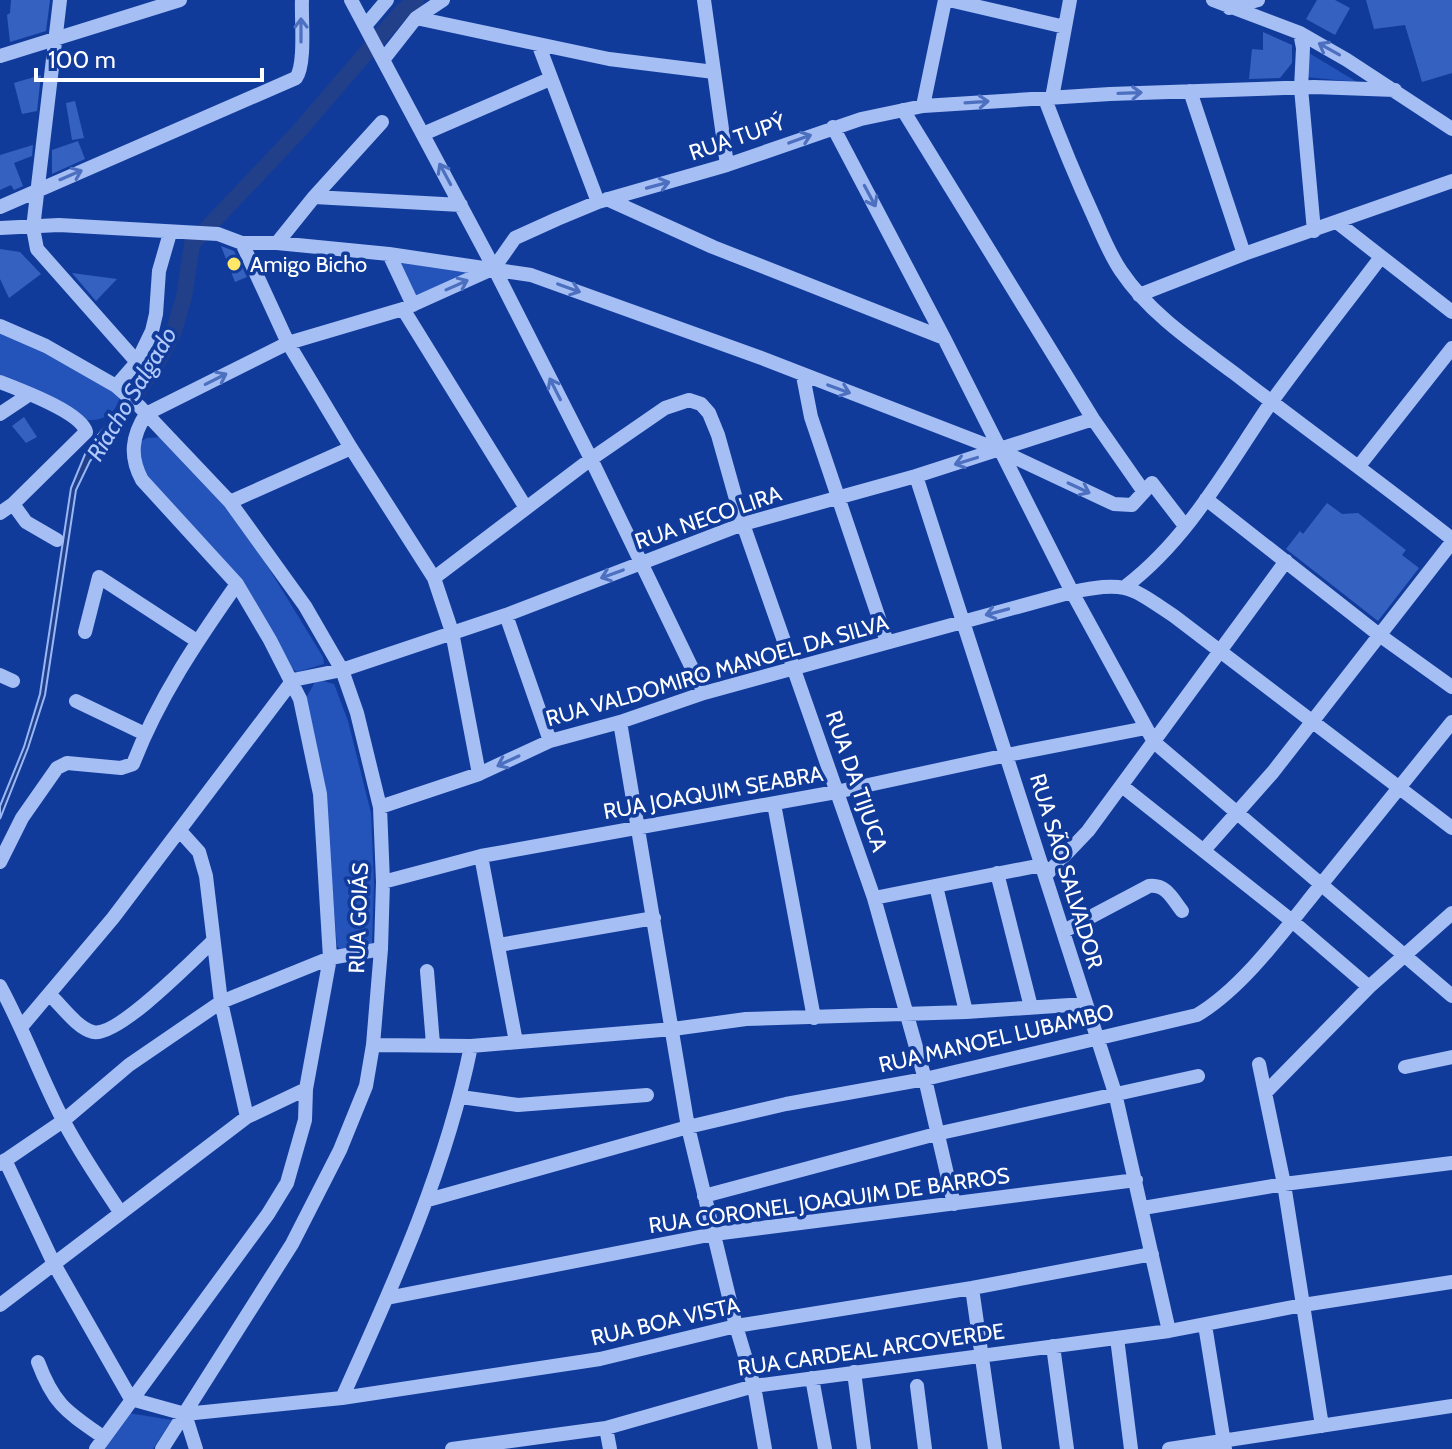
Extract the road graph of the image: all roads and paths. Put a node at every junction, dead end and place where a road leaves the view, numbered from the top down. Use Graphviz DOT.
graph roads {
  1 [pos="60,0"];
  2 [pos="180,0"];
  3 [pos="302,0"];
  4 [pos="351,0"];
  5 [pos="387,0"];
  6 [pos="443,0"];
  7 [pos="704,0"];
  8 [pos="947,0"];
  9 [pos="1070,0"];
  10 [pos="1213,0"];
  11 [pos="1258,0"];
  12 [pos="1229,8"];
  13 [pos="416,18"];
  14 [pos="1065,27"];
  15 [pos="367,29"];
  16 [pos="1300,33"];
  17 [pos="55,39"];
  18 [pos="539,46"];
  19 [pos="0,56"];
  20 [pos="383,60"];
  21 [pos="714,72"];
  22 [pos="550,79"];
  23 [pos="1301,88"];
  24 [pos="1395,90"];
  25 [pos="1190,91"];
  26 [pos="1048,99"];
  27 [pos="923,106"];
  28 [pos="903,110"];
  29 [pos="1452,113"];
  30 [pos="1435,118"];
  31 [pos="382,122"];
  32 [pos="833,127"];
  33 [pos="1452,129"];
  34 [pos="423,134"];
  35 [pos="727,165"];
  36 [pos="1452,181"];
  37 [pos="37,190"];
  38 [pos="314,197"];
  39 [pos="602,200"];
  40 [pos="461,205"];
  41 [pos="0,207"];
  42 [pos="1338,223"];
  43 [pos="0,228"];
  44 [pos="33,228"];
  45 [pos="1314,231"];
  46 [pos="170,233"];
  47 [pos="242,243"];
  48 [pos="277,243"];
  49 [pos="389,254"];
  50 [pos="1244,254"];
  51 [pos="1381,257"];
  52 [pos="494,268"];
  53 [pos="1139,295"];
  54 [pos="408,307"];
  55 [pos="1452,312"];
  56 [pos="0,326"];
  57 [pos="944,338"];
  58 [pos="288,343"];
  59 [pos="1452,348"];
  60 [pos="137,362"];
  61 [pos="803,376"];
  62 [pos="0,382"];
  63 [pos="120,389"];
  64 [pos="30,394"];
  65 [pos="1272,403"];
  66 [pos="143,411"];
  67 [pos="0,414"];
  68 [pos="1093,419"];
  69 [pos="351,448"];
  70 [pos="999,450"];
  71 [pos="591,459"];
  72 [pos="1359,466"];
  73 [pos="916,476"];
  74 [pos="1148,488"];
  75 [pos="839,497"];
  76 [pos="1206,499"];
  77 [pos="230,502"];
  78 [pos="13,504"];
  79 [pos="526,508"];
  80 [pos="0,513"];
  81 [pos="743,524"];
  82 [pos="1185,526"];
  83 [pos="57,540"];
  84 [pos="1452,540"];
  85 [pos="1286,561"];
  86 [pos="641,563"];
  87 [pos="434,578"];
  88 [pos="237,584"];
  89 [pos="1126,586"];
  90 [pos="1072,592"];
  91 [pos="506,615"];
  92 [pos="963,621"];
  93 [pos="85,632"];
  94 [pos="452,632"];
  95 [pos="1378,634"];
  96 [pos="197,641"];
  97 [pos="887,642"];
  98 [pos="1219,650"];
  99 [pos="794,668"];
  100 [pos="342,670"];
  101 [pos="293,680"];
  102 [pos="1452,687"];
  103 [pos="704,693"];
  104 [pos="76,701"];
  105 [pos="620,722"];
  106 [pos="1314,722"];
  107 [pos="1452,722"];
  108 [pos="1146,728"];
  109 [pos="145,734"];
  110 [pos="550,741"];
  111 [pos="1154,742"];
  112 [pos="1007,755"];
  113 [pos="479,774"];
  114 [pos="1122,786"];
  115 [pos="1399,788"];
  116 [pos="836,792"];
  117 [pos="774,804"];
  118 [pos="380,807"];
  119 [pos="1237,815"];
  120 [pos="638,828"];
  121 [pos="1452,828"];
  122 [pos="180,831"];
  123 [pos="1204,850"];
  124 [pos="481,856"];
  125 [pos="0,862"];
  126 [pos="1044,870"];
  127 [pos="997,873"];
  128 [pos="383,882"];
  129 [pos="1321,884"];
  130 [pos="936,886"];
  131 [pos="874,898"];
  132 [pos="1182,911"];
  133 [pos="1452,913"];
  134 [pos="654,918"];
  135 [pos="1292,921"];
  136 [pos="1064,931"];
  137 [pos="212,942"];
  138 [pos="499,945"];
  139 [pos="381,949"];
  140 [pos="1405,954"];
  141 [pos="330,958"];
  142 [pos="427,971"];
  143 [pos="0,986"];
  144 [pos="1369,987"];
  145 [pos="50,995"];
  146 [pos="1452,996"];
  147 [pos="221,1002"];
  148 [pos="1085,1004"];
  149 [pos="1031,1007"];
  150 [pos="966,1012"];
  151 [pos="907,1014"];
  152 [pos="814,1018"];
  153 [pos="22,1026"];
  154 [pos="673,1029"];
  155 [pos="1097,1037"];
  156 [pos="516,1042"];
  157 [pos="433,1044"];
  158 [pos="373,1045"];
  159 [pos="471,1046"];
  160 [pos="1452,1057"];
  161 [pos="1259,1064"];
  162 [pos="1405,1067"];
  163 [pos="1198,1076"];
  164 [pos="925,1079"];
  165 [pos="306,1089"];
  166 [pos="1266,1092"];
  167 [pos="1115,1093"];
  168 [pos="647,1095"];
  169 [pos="461,1097"];
  170 [pos="247,1117"];
  171 [pos="63,1121"];
  172 [pos="688,1127"];
  173 [pos="936,1134"];
  174 [pos="2,1162"];
  175 [pos="1452,1163"];
  176 [pos="1136,1180"];
  177 [pos="1284,1184"];
  178 [pos="704,1196"];
  179 [pos="428,1200"];
  180 [pos="954,1204"];
  181 [pos="1143,1208"];
  182 [pos="120,1212"];
  183 [pos="714,1234"];
  184 [pos="1152,1254"];
  185 [pos="54,1264"];
  186 [pos="1452,1282"];
  187 [pos="972,1288"];
  188 [pos="387,1298"];
  189 [pos="0,1305"];
  190 [pos="1303,1305"];
  191 [pos="1205,1325"];
  192 [pos="736,1326"];
  193 [pos="1169,1331"];
  194 [pos="1117,1338"];
  195 [pos="1053,1346"];
  196 [pos="982,1354"];
  197 [pos="38,1362"];
  198 [pos="854,1372"];
  199 [pos="812,1378"];
  200 [pos="754,1386"];
  201 [pos="917,1386"];
  202 [pos="342,1398"];
  203 [pos="131,1399"];
  204 [pos="1452,1406"];
  205 [pos="185,1414"];
  206 [pos="1322,1426"];
  207 [pos="606,1428"];
  208 [pos="100,1443"];
  209 [pos="1224,1445"];
  210 [pos="162,1449"];
  211 [pos="196,1449"];
  212 [pos="452,1449"];
  213 [pos="610,1449"];
  214 [pos="765,1449"];
  215 [pos="825,1449"];
  216 [pos="864,1449"];
  217 [pos="925,1449"];
  218 [pos="995,1449"];
  219 [pos="1067,1449"];
  220 [pos="1131,1449"];
  221 [pos="1169,1449"];
  1 -- 17 [label="street"];
  2 -- 17 [label="street"];
  37 -- 3 [label="street, one-way"];
  4 -- 15 [label="street"];
  5 -- 15 [label="street"];
  6 -- 13 [label="street"];
  7 -- 21 [label="street"];
  8 -- 14 [label="street"];
  8 -- 27 [label="street"];
  9 -- 14 [label="street"];
  10 -- 12 [label="street"];
  11 -- 12 [label="street"];
  12 -- 16 [label="street"];
  13 -- 18 [label="street"];
  13 -- 20 [label="street"];
  14 -- 26 [label="street"];
  15 -- 20 [label="street"];
  16 -- 23 [label="street"];
  24 -- 16 [label="street, one-way"];
  17 -- 19 [label="street"];
  17 -- 37 [label="street"];
  18 -- 21 [label="street"];
  18 -- 22 [label="street"];
  20 -- 34 [label="street"];
  21 -- 35 [label="street"];
  22 -- 34 [label="street"];
  22 -- 39 [label="street"];
  23 -- 24 [label="street, RUA TUPÝ"];
  23 -- 25 [label="street, RUA TUPÝ"];
  23 -- 45 [label="street"];
  24 -- 30 [label="street"];
  26 -- 25 [label="street, RUA TUPÝ, one-way"];
  25 -- 50 [label="street"];
  27 -- 26 [label="street, RUA TUPÝ, one-way"];
  26 -- 53 [label="street"];
  27 -- 28 [label="street, RUA TUPÝ"];
  28 -- 32 [label="street, RUA TUPÝ"];
  28 -- 68 [label="street"];
  29 -- 30 [label="street"];
  30 -- 33 [label="street"];
  31 -- 38 [label="street"];
  35 -- 32 [label="street, RUA TUPÝ, one-way"];
  32 -- 57 [label="street, one-way"];
  40 -- 34 [label="street, one-way"];
  39 -- 35 [label="street, RUA TUPÝ, one-way"];
  36 -- 42 [label="street"];
  37 -- 41 [label="street"];
  37 -- 44 [label="street"];
  38 -- 40 [label="street"];
  38 -- 48 [label="street"];
  39 -- 52 [label="street, RUA TUPÝ"];
  39 -- 57 [label="street"];
  40 -- 52 [label="street"];
  42 -- 45 [label="street"];
  42 -- 51 [label="street"];
  43 -- 44 [label="street"];
  44 -- 46 [label="street"];
  44 -- 60 [label="street"];
  45 -- 50 [label="street"];
  46 -- 47 [label="street"];
  46 -- 60 [label="street"];
  47 -- 48 [label="street"];
  47 -- 58 [label="street"];
  48 -- 49 [label="street"];
  49 -- 52 [label="street"];
  49 -- 54 [label="street"];
  50 -- 53 [label="street"];
  51 -- 55 [label="street"];
  51 -- 65 [label="street"];
  54 -- 52 [label="street, RUA TUPÝ, one-way"];
  52 -- 61 [label="street, one-way"];
  71 -- 52 [label="street, one-way"];
  53 -- 65 [label="street"];
  54 -- 58 [label="street, RUA TUPÝ"];
  54 -- 79 [label="street"];
  56 -- 63 [label="street, RUA GOIÁS"];
  57 -- 70 [label="street"];
  66 -- 58 [label="street, RUA TUPÝ, one-way"];
  58 -- 69 [label="street"];
  59 -- 72 [label="street"];
  60 -- 63 [label="street"];
  61 -- 70 [label="street, one-way"];
  61 -- 75 [label="street"];
  62 -- 64 [label="street"];
  63 -- 66 [label="street, RUA GOIÁS"];
  64 -- 67 [label="street"];
  64 -- 78 [label="street"];
  65 -- 72 [label="street"];
  65 -- 76 [label="street"];
  66 -- 77 [label="street, RUA GOIÁS"];
  66 -- 88 [label="street, RUA GOIÁS"];
  68 -- 70 [label="street, RUA NECO LIRA"];
  68 -- 74 [label="street"];
  69 -- 77 [label="street"];
  69 -- 87 [label="street"];
  70 -- 73 [label="street, RUA NECO LIRA, one-way"];
  70 -- 74 [label="street, one-way"];
  70 -- 90 [label="street"];
  71 -- 79 [label="street"];
  71 -- 81 [label="street, RUA DA TIJUCA"];
  71 -- 86 [label="street"];
  72 -- 84 [label="street"];
  73 -- 75 [label="street, RUA NECO LIRA"];
  73 -- 92 [label="street, RUA SÃO SALVADOR"];
  74 -- 82 [label="street"];
  75 -- 81 [label="street, RUA NECO LIRA"];
  75 -- 97 [label="street"];
  76 -- 82 [label="street"];
  76 -- 85 [label="street"];
  77 -- 100 [label="street, RUA GOIÁS"];
  78 -- 80 [label="street"];
  78 -- 83 [label="street"];
  79 -- 87 [label="street"];
  81 -- 86 [label="street, RUA NECO LIRA"];
  81 -- 99 [label="street, RUA DA TIJUCA"];
  82 -- 89 [label="street"];
  84 -- 95 [label="street"];
  85 -- 95 [label="street"];
  85 -- 98 [label="street"];
  86 -- 91 [label="street, RUA NECO LIRA, one-way"];
  86 -- 103 [label="street"];
  87 -- 94 [label="street"];
  88 -- 96 [label="street"];
  88 -- 101 [label="street, RUA GOIÁS"];
  89 -- 90 [label="street, RUA VALDOMIRO MANOEL DA SILVA"];
  89 -- 98 [label="street"];
  90 -- 92 [label="street, RUA VALDOMIRO MANOEL DA SILVA, one-way"];
  90 -- 108 [label="street"];
  91 -- 94 [label="street, RUA NECO LIRA"];
  91 -- 110 [label="street"];
  92 -- 97 [label="street, RUA VALDOMIRO MANOEL DA SILVA"];
  92 -- 112 [label="street, RUA SÃO SALVADOR"];
  93 -- 96 [label="street"];
  94 -- 100 [label="street, RUA NECO LIRA"];
  94 -- 113 [label="street"];
  95 -- 102 [label="street"];
  95 -- 106 [label="street"];
  96 -- 109 [label="street"];
  97 -- 99 [label="street, RUA VALDOMIRO MANOEL DA SILVA"];
  98 -- 106 [label="street"];
  98 -- 111 [label="street"];
  99 -- 103 [label="street, RUA VALDOMIRO MANOEL DA SILVA"];
  99 -- 116 [label="street, RUA DA TIJUCA"];
  100 -- 101 [label="street, RUA NECO LIRA"];
  100 -- 118 [label="street, RUA GOIÁS"];
  101 -- 122 [label="street"];
  101 -- 141 [label="street, RUA GOIÁS"];
  103 -- 105 [label="street, RUA VALDOMIRO MANOEL DA SILVA"];
  104 -- 109 [label="street"];
  105 -- 110 [label="street, RUA VALDOMIRO MANOEL DA SILVA"];
  105 -- 120 [label="street"];
  106 -- 115 [label="street"];
  106 -- 119 [label="street"];
  107 -- 115 [label="street, RUA MANOEL LUBAMBO"];
  108 -- 111 [label="street"];
  108 -- 112 [label="street, RUA JOAQUIM SEABRA"];
  109 -- 125 [label="street"];
  110 -- 113 [label="street, RUA VALDOMIRO MANOEL DA SILVA, one-way"];
  111 -- 114 [label="street"];
  111 -- 119 [label="street"];
  112 -- 116 [label="street, RUA JOAQUIM SEABRA"];
  112 -- 126 [label="street, RUA SÃO SALVADOR"];
  113 -- 118 [label="street, RUA VALDOMIRO MANOEL DA SILVA"];
  114 -- 123 [label="street"];
  114 -- 126 [label="street"];
  115 -- 121 [label="street"];
  115 -- 129 [label="street, RUA MANOEL LUBAMBO"];
  116 -- 117 [label="street, RUA JOAQUIM SEABRA"];
  116 -- 131 [label="street, RUA DA TIJUCA"];
  117 -- 120 [label="street, RUA JOAQUIM SEABRA"];
  117 -- 152 [label="street"];
  118 -- 128 [label="street, RUA GOIÁS"];
  119 -- 123 [label="street"];
  119 -- 129 [label="street"];
  120 -- 124 [label="street, RUA JOAQUIM SEABRA"];
  120 -- 134 [label="street"];
  122 -- 137 [label="street"];
  122 -- 145 [label="street"];
  123 -- 135 [label="street"];
  124 -- 128 [label="street, RUA JOAQUIM SEABRA"];
  124 -- 138 [label="street"];
  126 -- 127 [label="street"];
  126 -- 136 [label="street, RUA SÃO SALVADOR"];
  127 -- 130 [label="street"];
  127 -- 149 [label="street"];
  128 -- 139 [label="street, RUA GOIÁS"];
  129 -- 135 [label="street, RUA MANOEL LUBAMBO"];
  129 -- 140 [label="street"];
  130 -- 131 [label="street"];
  130 -- 150 [label="street"];
  131 -- 151 [label="street, RUA DA TIJUCA"];
  132 -- 136 [label="street"];
  133 -- 140 [label="street"];
  134 -- 138 [label="street"];
  134 -- 154 [label="street"];
  135 -- 144 [label="street"];
  135 -- 155 [label="street, RUA MANOEL LUBAMBO"];
  136 -- 148 [label="street, RUA SÃO SALVADOR"];
  137 -- 145 [label="street"];
  137 -- 147 [label="street"];
  138 -- 156 [label="street"];
  139 -- 141 [label="street"];
  139 -- 158 [label="street, RUA GOIÁS"];
  140 -- 144 [label="street"];
  140 -- 146 [label="street"];
  141 -- 147 [label="street"];
  141 -- 165 [label="street, RUA GOIÁS"];
  142 -- 157 [label="street"];
  143 -- 153 [label="street"];
  144 -- 166 [label="street"];
  145 -- 153 [label="street"];
  147 -- 170 [label="street"];
  147 -- 171 [label="street"];
  148 -- 149 [label="street"];
  148 -- 155 [label="street, RUA SÃO SALVADOR"];
  149 -- 150 [label="street"];
  150 -- 151 [label="street"];
  151 -- 152 [label="street"];
  151 -- 164 [label="street, RUA DA TIJUCA"];
  152 -- 154 [label="street"];
  153 -- 171 [label="street"];
  154 -- 156 [label="street"];
  154 -- 172 [label="street"];
  155 -- 164 [label="street, RUA MANOEL LUBAMBO"];
  155 -- 167 [label="street, RUA SÃO SALVADOR"];
  156 -- 159 [label="street"];
  157 -- 158 [label="street"];
  157 -- 159 [label="street"];
  158 -- 205 [label="street, RUA GOIÁS"];
  159 -- 169 [label="street"];
  160 -- 162 [label="street"];
  161 -- 166 [label="street"];
  163 -- 167 [label="street"];
  164 -- 172 [label="street, RUA MANOEL LUBAMBO"];
  164 -- 173 [label="street, RUA DA TIJUCA"];
  165 -- 170 [label="street"];
  165 -- 203 [label="street"];
  166 -- 177 [label="street"];
  167 -- 173 [label="street"];
  167 -- 176 [label="street, RUA SÃO SALVADOR"];
  168 -- 169 [label="street"];
  169 -- 179 [label="street"];
  170 -- 182 [label="street"];
  171 -- 174 [label="street"];
  171 -- 182 [label="street"];
  172 -- 178 [label="street"];
  172 -- 179 [label="street, RUA MANOEL LUBAMBO"];
  173 -- 178 [label="street"];
  173 -- 180 [label="street, RUA DA TIJUCA"];
  174 -- 185 [label="street"];
  175 -- 177 [label="street"];
  176 -- 180 [label="street, RUA CORONEL JOAQUIM DE BARROS"];
  176 -- 181 [label="street, RUA SÃO SALVADOR"];
  177 -- 181 [label="street"];
  177 -- 190 [label="street"];
  178 -- 183 [label="street"];
  179 -- 188 [label="street"];
  180 -- 183 [label="street, RUA CORONEL JOAQUIM DE BARROS"];
  181 -- 184 [label="street, RUA SÃO SALVADOR"];
  182 -- 185 [label="street"];
  183 -- 188 [label="street, RUA CORONEL JOAQUIM DE BARROS"];
  183 -- 192 [label="street"];
  184 -- 187 [label="street, RUA BOA VISTA"];
  184 -- 193 [label="street, RUA SÃO SALVADOR"];
  185 -- 189 [label="street"];
  185 -- 203 [label="street"];
  186 -- 190 [label="street, RUA CARDEAL ARCOVERDE"];
  187 -- 192 [label="street, RUA BOA VISTA"];
  187 -- 196 [label="street"];
  188 -- 202 [label="street"];
  190 -- 191 [label="street, RUA CARDEAL ARCOVERDE"];
  190 -- 206 [label="street"];
  191 -- 193 [label="street, RUA CARDEAL ARCOVERDE"];
  191 -- 209 [label="street"];
  192 -- 200 [label="street"];
  192 -- 202 [label="street, RUA BOA VISTA"];
  193 -- 194 [label="street, RUA CARDEAL ARCOVERDE"];
  194 -- 195 [label="street, RUA CARDEAL ARCOVERDE"];
  194 -- 220 [label="street"];
  195 -- 196 [label="street, RUA CARDEAL ARCOVERDE"];
  195 -- 219 [label="street"];
  196 -- 198 [label="street, RUA CARDEAL ARCOVERDE"];
  196 -- 218 [label="street"];
  197 -- 208 [label="street"];
  198 -- 199 [label="street, RUA CARDEAL ARCOVERDE"];
  198 -- 216 [label="street"];
  199 -- 200 [label="street, RUA CARDEAL ARCOVERDE"];
  199 -- 215 [label="street"];
  200 -- 207 [label="street, RUA CARDEAL ARCOVERDE"];
  200 -- 214 [label="street"];
  201 -- 217 [label="street"];
  202 -- 205 [label="street, RUA BOA VISTA"];
  203 -- 205 [label="street"];
  203 -- 208 [label="street"];
  204 -- 206 [label="street"];
  205 -- 210 [label="street, RUA GOIÁS"];
  205 -- 211 [label="street"];
  206 -- 209 [label="street"];
  207 -- 212 [label="street, RUA CARDEAL ARCOVERDE"];
  207 -- 213 [label="street"];
  209 -- 221 [label="street"];
}
